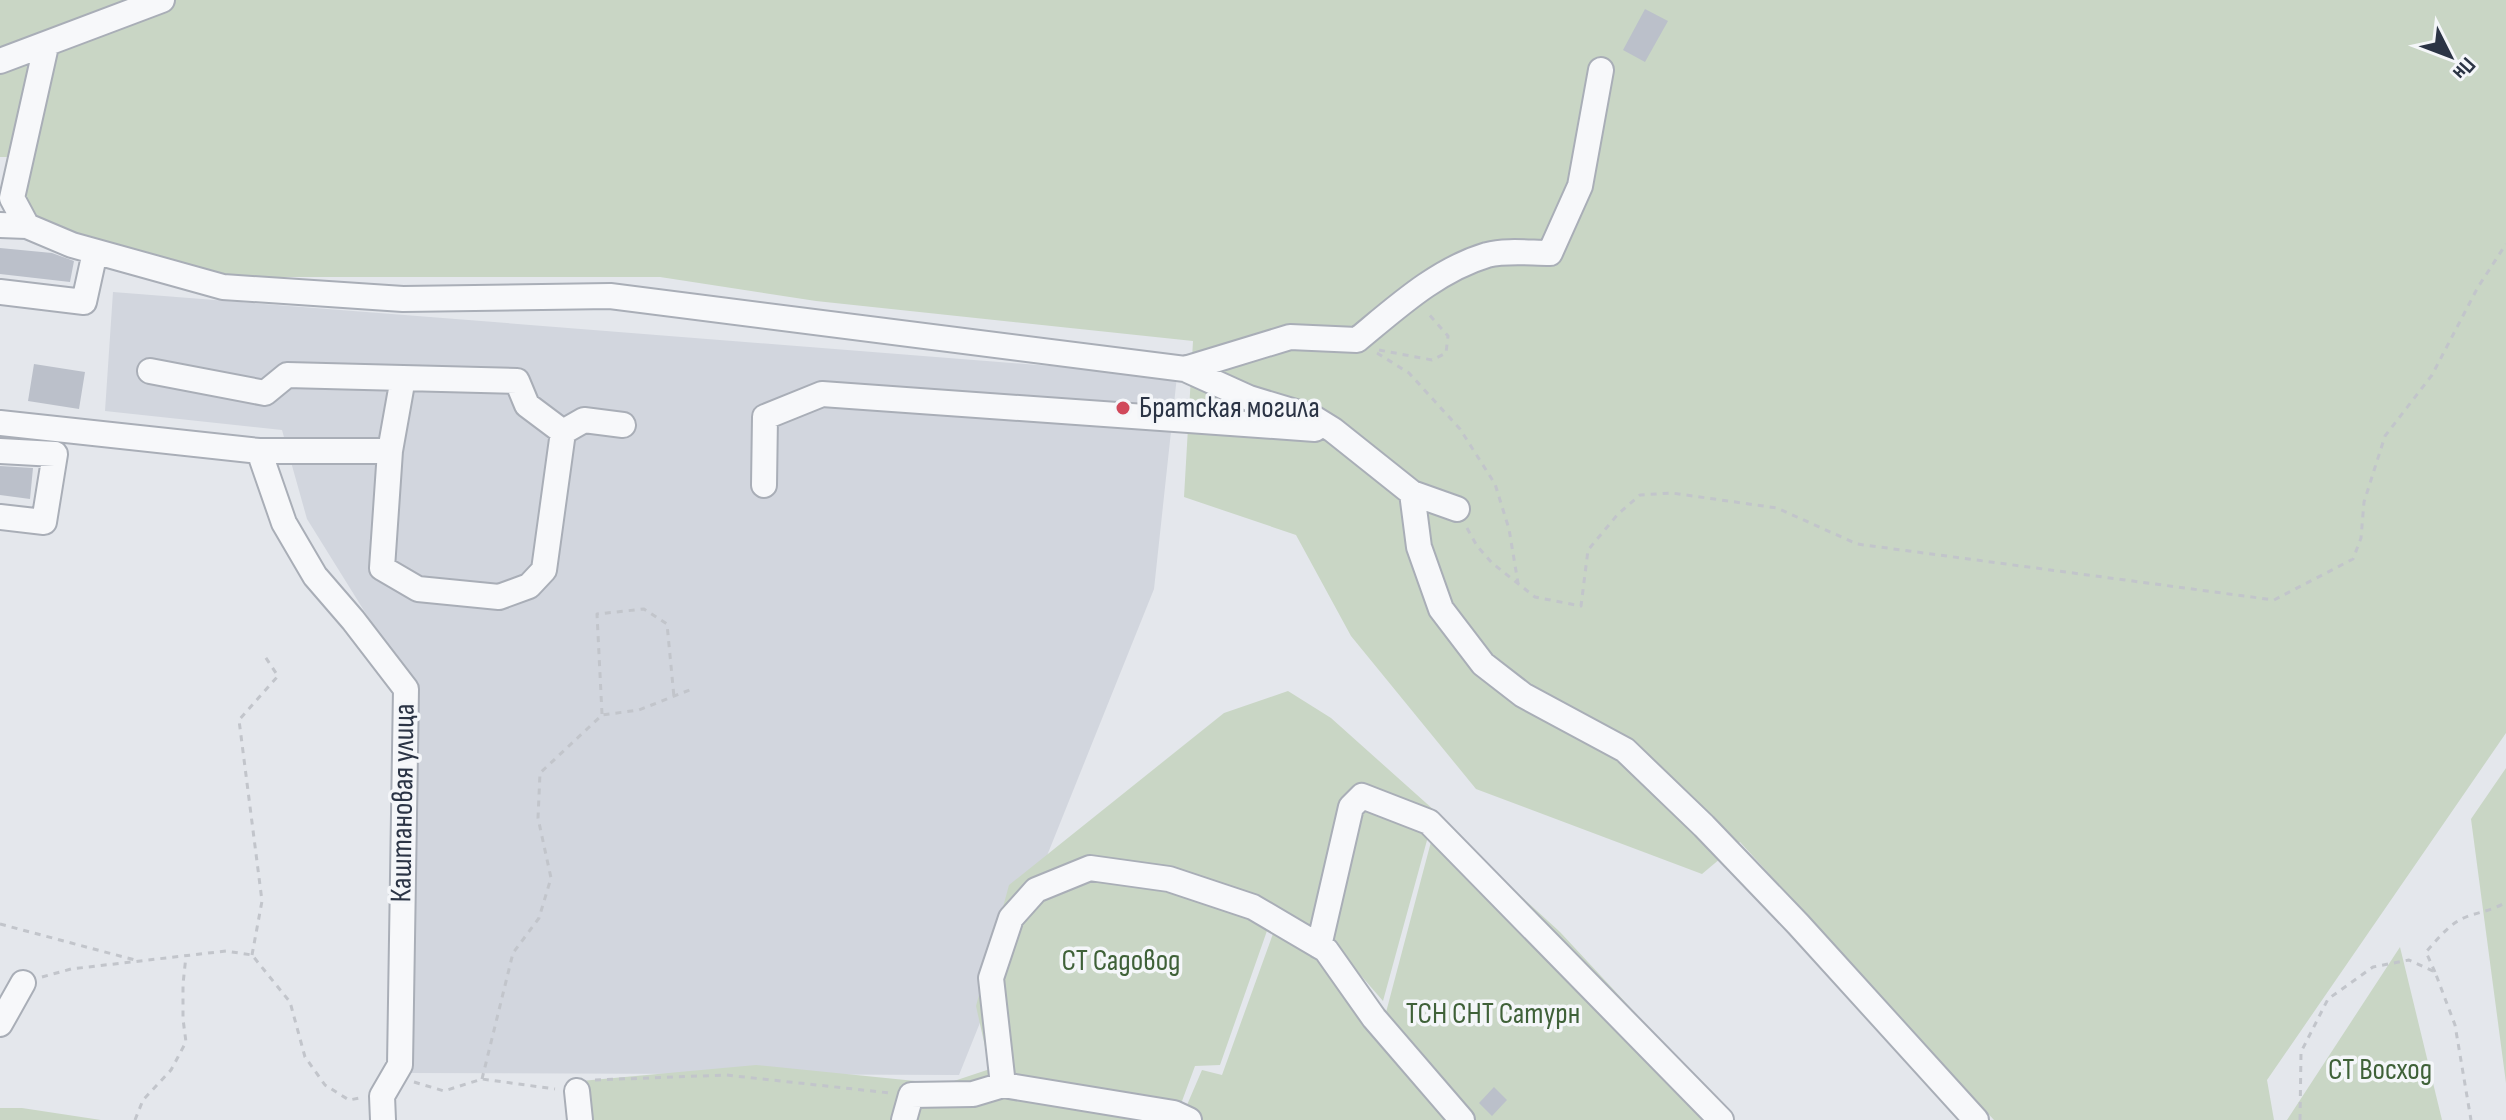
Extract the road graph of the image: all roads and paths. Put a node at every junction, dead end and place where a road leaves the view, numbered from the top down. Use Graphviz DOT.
graph roads {
  1 [pos="162,0"];
  2 [pos="46,46"];
  3 [pos="0,61"];
  4 [pos="1601,70"];
  5 [pos="10,165"];
  6 [pos="0,225"];
  7 [pos="27,226"];
  8 [pos="2506,244"];
  9 [pos="95,252"];
  10 [pos="0,292"];
  11 [pos="1412,296"];
  12 [pos="1185,369"];
  13 [pos="150,371"];
  14 [pos="403,378"];
  15 [pos="0,423"];
  16 [pos="623,425"];
  17 [pos="1333,430"];
  18 [pos="563,432"];
  19 [pos="0,451"];
  20 [pos="259,451"];
  21 [pos="390,451"];
  22 [pos="764,485"];
  23 [pos="1412,493"];
  24 [pos="1457,509"];
  25 [pos="0,517"];
  26 [pos="1519,584"];
  27 [pos="264,655"];
  28 [pos="692,689"];
  29 [pos="674,697"];
  30 [pos="602,715"];
  31 [pos="2506,902"];
  32 [pos="0,924"];
  33 [pos="1319,946"];
  34 [pos="252,955"];
  35 [pos="186,956"];
  36 [pos="138,961"];
  37 [pos="2435,972"];
  38 [pos="23,983"];
  39 [pos="0,995"];
  40 [pos="0,1024"];
  41 [pos="482,1079"];
  42 [pos="1003,1085"];
  43 [pos="577,1091"];
  44 [pos="911,1095"];
  45 [pos="386,1097"];
  46 [pos="135,1120"];
  47 [pos="580,1120"];
  48 [pos="904,1120"];
  49 [pos="1189,1120"];
  50 [pos="1462,1120"];
  51 [pos="1721,1120"];
  52 [pos="1976,1120"];
  53 [pos="2300,1120"];
  54 [pos="2471,1120"];
  1 -- 2 [label="street"];
  2 -- 3 [label="street"];
  2 -- 5 [label="street"];
  4 -- 11 [label="street"];
  5 -- 7 [label="street"];
  6 -- 7 [label="street"];
  7 -- 9 [label="street"];
  8 -- 26 [label="path"];
  9 -- 10 [label="street"];
  9 -- 12 [label="street"];
  11 -- 12 [label="street"];
  11 -- 26 [label="path"];
  12 -- 17 [label="street"];
  13 -- 14 [label="street"];
  14 -- 18 [label="street"];
  14 -- 21 [label="street"];
  15 -- 20 [label="street"];
  16 -- 18 [label="street"];
  17 -- 22 [label="street"];
  17 -- 23 [label="street"];
  18 -- 21 [label="street"];
  19 -- 25 [label="street"];
  20 -- 21 [label="street"];
  20 -- 45 [label="street, Каштановая улица"];
  23 -- 24 [label="street"];
  23 -- 52 [label="street"];
  24 -- 26 [label="path"];
  27 -- 34 [label="path"];
  28 -- 29 [label="path"];
  29 -- 30 [label="path"];
  29 -- 30 [label="path"];
  30 -- 41 [label="path"];
  31 -- 37 [label="path"];
  32 -- 36 [label="path"];
  33 -- 42 [label="street"];
  33 -- 50 [label="street"];
  33 -- 51 [label="street"];
  34 -- 35 [label="path"];
  34 -- 45 [label="path"];
  35 -- 36 [label="path"];
  35 -- 46 [label="path"];
  36 -- 38 [label="path"];
  37 -- 53 [label="path"];
  37 -- 54 [label="path"];
  38 -- 39 [label="street"];
  38 -- 40 [label="street"];
  41 -- 43 [label="path"];
  41 -- 45 [label="path"];
  42 -- 44 [label="street"];
  42 -- 49 [label="street"];
  43 -- 44 [label="path"];
  43 -- 47 [label="street"];
  44 -- 48 [label="street"];
}
